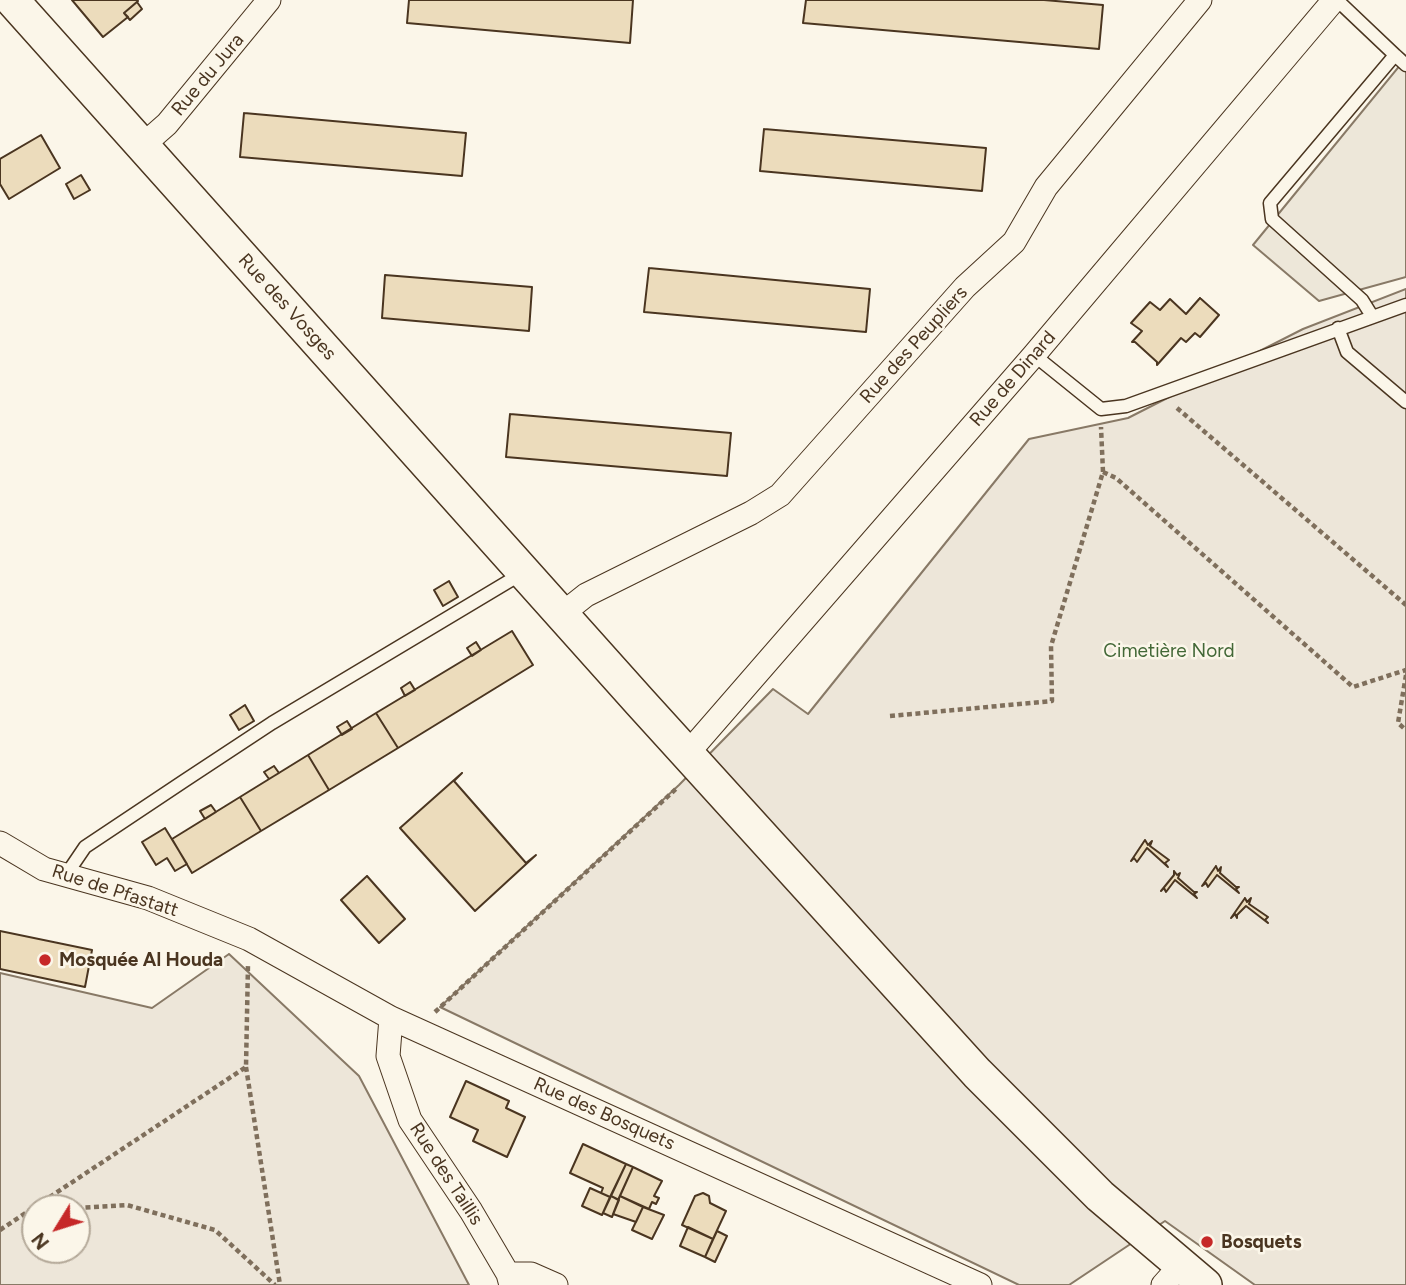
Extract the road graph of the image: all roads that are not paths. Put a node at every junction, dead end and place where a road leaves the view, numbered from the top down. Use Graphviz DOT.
graph roads {
  1 [pos="12,0"];
  2 [pos="270,0"];
  3 [pos="1200,0"];
  4 [pos="1336,0"];
  5 [pos="1395,55"];
  6 [pos="1406,65"];
  7 [pos="142,146"];
  8 [pos="1406,305"];
  9 [pos="1372,316"];
  10 [pos="1338,328"];
  11 [pos="1034,355"];
  12 [pos="1406,402"];
  13 [pos="525,572"];
  14 [pos="562,614"];
  15 [pos="693,760"];
  16 [pos="0,843"];
  17 [pos="66,875"];
  18 [pos="241,935"];
  19 [pos="391,1018"];
  20 [pos="1183,1279"];
  21 [pos="509,1280"];
  22 [pos="556,1285"];
  23 [pos="980,1285"];
  1 -- 7 [label="main road, Rue des Vosges"];
  2 -- 7 [label="street, Rue du Jura"];
  3 -- 14 [label="street, Rue des Peupliers"];
  4 -- 5 [label="lane"];
  4 -- 11 [label="street, Rue de Dinard"];
  5 -- 6 [label="lane"];
  5 -- 9 [label="lane"];
  7 -- 13 [label="main road, Rue des Vosges"];
  8 -- 9 [label="lane"];
  9 -- 10 [label="lane"];
  10 -- 11 [label="lane"];
  10 -- 12 [label="lane"];
  11 -- 15 [label="street, Rue de Dinard"];
  13 -- 14 [label="main road, Rue des Vosges"];
  13 -- 17 [label="lane"];
  14 -- 15 [label="main road, Rue des Vosges"];
  15 -- 20 [label="main road, Rue des Vosges"];
  16 -- 17 [label="street, Rue de Pfastatt"];
  17 -- 18 [label="street, Rue de Pfastatt"];
  18 -- 19 [label="street, Rue des Bosquets"];
  19 -- 21 [label="street, Rue des Taillis"];
  19 -- 23 [label="street, Rue des Bosquets"];
  21 -- 22 [label="street"];
}
